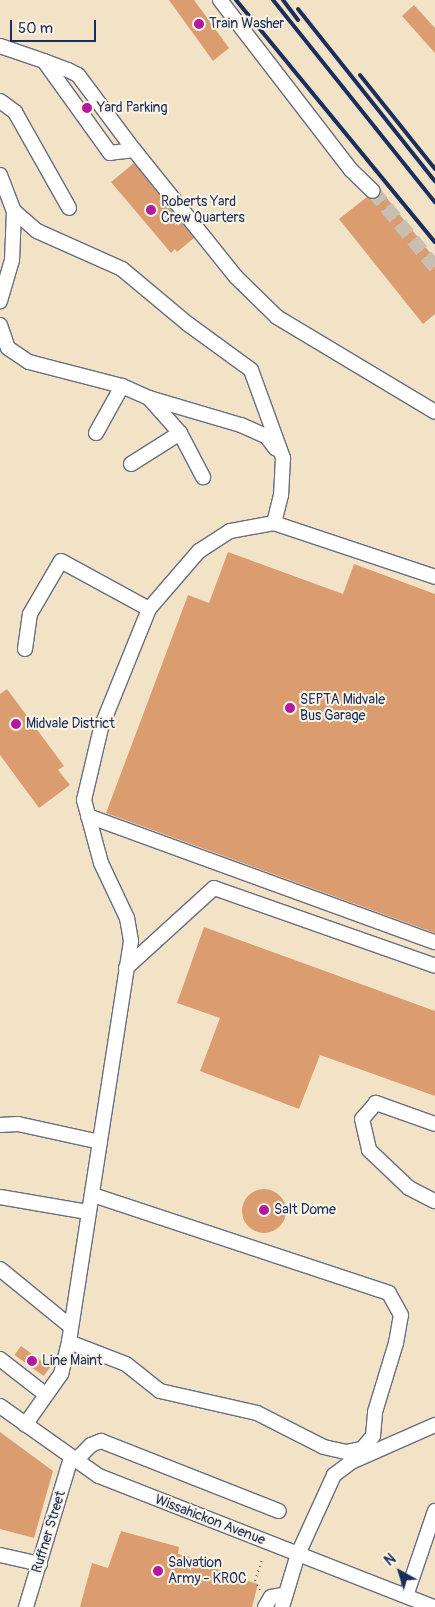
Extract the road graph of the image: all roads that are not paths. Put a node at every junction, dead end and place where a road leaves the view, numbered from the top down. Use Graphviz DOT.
graph roads {
  1 [pos="220,0"];
  2 [pos="0,46"];
  3 [pos="44,61"];
  4 [pos="0,101"];
  5 [pos="134,150"];
  6 [pos="0,175"];
  7 [pos="373,191"];
  8 [pos="69,208"];
  9 [pos="14,211"];
  10 [pos="0,301"];
  11 [pos="0,325"];
  12 [pos="122,386"];
  13 [pos="149,398"];
  14 [pos="435,412"];
  15 [pos="96,433"];
  16 [pos="180,433"];
  17 [pos="283,458"];
  18 [pos="131,464"];
  19 [pos="203,477"];
  20 [pos="274,523"];
  21 [pos="435,577"];
  22 [pos="149,609"];
  23 [pos="25,649"];
  24 [pos="88,816"];
  25 [pos="435,942"];
  26 [pos="435,966"];
  27 [pos="126,968"];
  28 [pos="435,1124"];
  29 [pos="0,1126"];
  30 [pos="100,1142"];
  31 [pos="92,1194"];
  32 [pos="0,1197"];
  33 [pos="435,1201"];
  34 [pos="88,1212"];
  35 [pos="0,1269"];
  36 [pos="70,1326"];
  37 [pos="68,1342"];
  38 [pos="0,1359"];
  39 [pos="45,1394"];
  40 [pos="0,1406"];
  41 [pos="25,1425"];
  42 [pos="435,1425"];
  43 [pos="73,1459"];
  44 [pos="279,1511"];
  45 [pos="435,1512"];
  46 [pos="298,1554"];
  47 [pos="0,1555"];
  48 [pos="40,1564"];
  49 [pos="406,1596"];
  50 [pos="284,1600"];
  51 [pos="261,1603"];
  52 [pos="26,1607"];
  53 [pos="434,1607"];
  1 -- 7 [label="street"];
  2 -- 3 [label="street"];
  3 -- 5 [label="street"];
  3 -- 5 [label="street"];
  4 -- 8 [label="street"];
  5 -- 14 [label="street"];
  6 -- 9 [label="street"];
  9 -- 10 [label="street"];
  9 -- 17 [label="street"];
  11 -- 12 [label="street"];
  12 -- 13 [label="street"];
  12 -- 15 [label="street"];
  13 -- 16 [label="street"];
  13 -- 17 [label="street"];
  16 -- 18 [label="street"];
  16 -- 19 [label="street"];
  17 -- 20 [label="street"];
  20 -- 21 [label="street"];
  20 -- 22 [label="street"];
  22 -- 23 [label="street"];
  22 -- 24 [label="street"];
  24 -- 25 [label="street"];
  24 -- 27 [label="street"];
  26 -- 27 [label="street"];
  27 -- 30 [label="street"];
  28 -- 33 [label="street"];
  29 -- 30 [label="street"];
  30 -- 31 [label="street"];
  31 -- 34 [label="street"];
  31 -- 37 [label="street"];
  32 -- 34 [label="street"];
  34 -- 36 [label="street"];
  35 -- 36 [label="street"];
  36 -- 37 [label="street"];
  37 -- 39 [label="street"];
  38 -- 39 [label="street"];
  39 -- 41 [label="street"];
  40 -- 41 [label="street, Wissahickon Avenue"];
  41 -- 43 [label="street, Wissahickon Avenue"];
  42 -- 46 [label="street"];
  43 -- 44 [label="street"];
  43 -- 46 [label="street, Wissahickon Avenue"];
  43 -- 48 [label="street, Ruffner Street"];
  45 -- 49 [label="street"];
  46 -- 49 [label="street, Wissahickon Avenue"];
  46 -- 50 [label="street"];
  47 -- 48 [label="street"];
  48 -- 52 [label="street, Ruffner Street"];
  49 -- 53 [label="street, Wissahickon Avenue"];
  50 -- 51 [label="street"];
}
